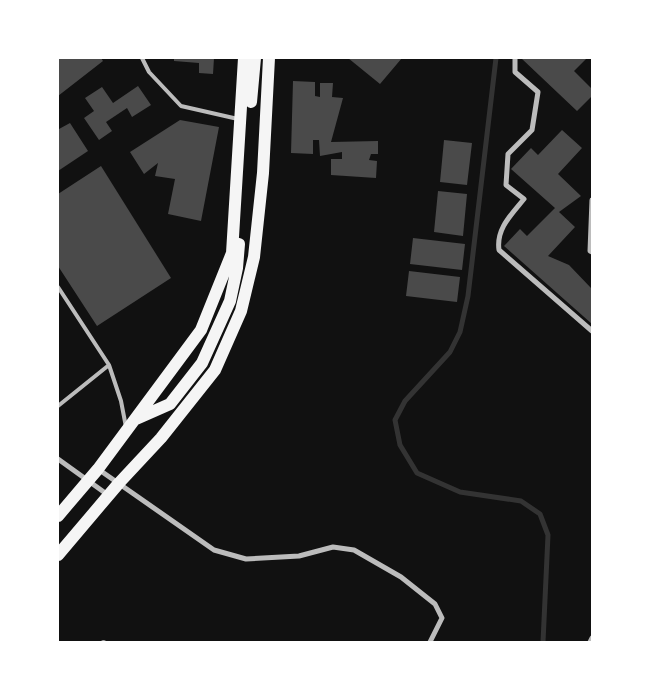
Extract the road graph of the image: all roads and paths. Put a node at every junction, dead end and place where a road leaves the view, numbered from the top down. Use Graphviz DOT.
graph roads {
  1 [pos="142,58"];
  2 [pos="244,58"];
  3 [pos="255,58"];
  4 [pos="269,58"];
  5 [pos="515,58"];
  6 [pos="240,120"];
  7 [pos="592,200"];
  8 [pos="592,252"];
  9 [pos="58,287"];
  10 [pos="592,331"];
  11 [pos="109,365"];
  12 [pos="172,401"];
  13 [pos="58,406"];
  14 [pos="130,424"];
  15 [pos="161,438"];
  16 [pos="58,459"];
  17 [pos="98,468"];
  18 [pos="85,481"];
  19 [pos="118,483"];
  20 [pos="108,496"];
  21 [pos="58,516"];
  22 [pos="58,555"];
  23 [pos="592,638"];
  24 [pos="430,642"];
  25 [pos="590,642"];
  1 -- 6 [label="lane"];
  2 -- 6 [label="main road"];
  3 -- 12 [label="main road"];
  4 -- 15 [label="main road"];
  5 -- 10 [label="street"];
  6 -- 14 [label="main road"];
  7 -- 8 [label="street"];
  9 -- 11 [label="lane"];
  11 -- 13 [label="lane"];
  11 -- 14 [label="lane"];
  12 -- 14 [label="main road"];
  12 -- 15 [label="main road"];
  14 -- 17 [label="main road"];
  15 -- 19 [label="main road"];
  16 -- 18 [label="street"];
  17 -- 18 [label="main road"];
  17 -- 19 [label="street"];
  18 -- 20 [label="street"];
  18 -- 21 [label="main road"];
  19 -- 20 [label="main road"];
  19 -- 24 [label="street"];
  20 -- 22 [label="main road"];
  23 -- 25 [label="street"];
}
